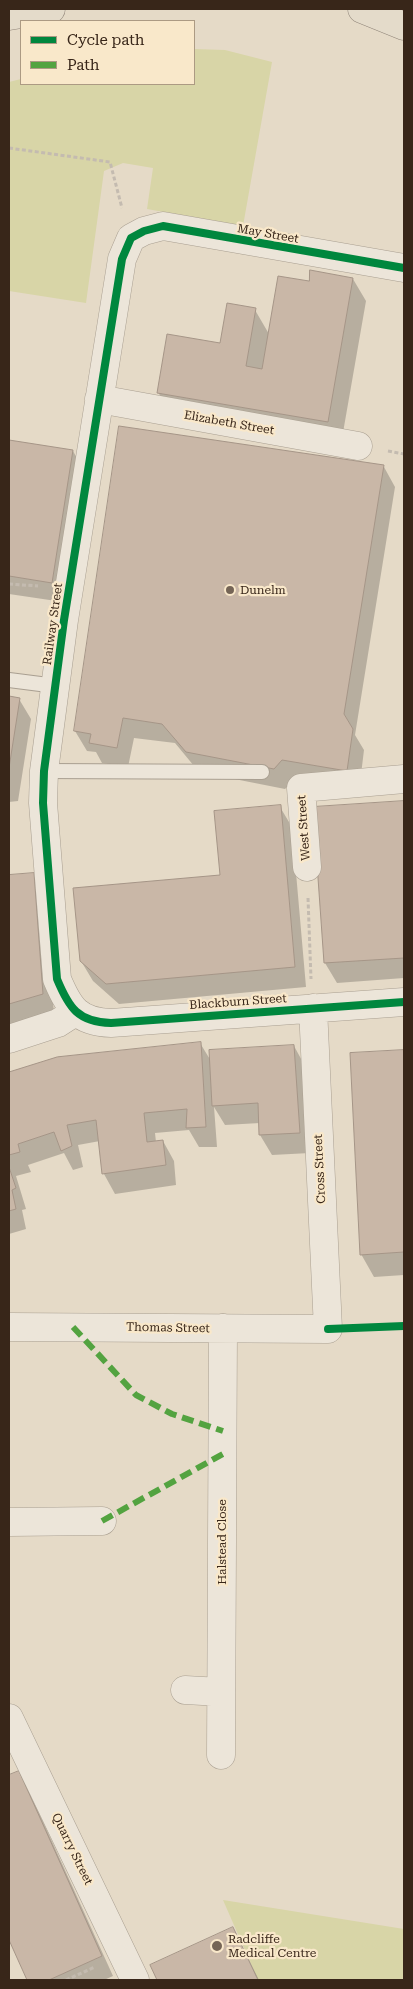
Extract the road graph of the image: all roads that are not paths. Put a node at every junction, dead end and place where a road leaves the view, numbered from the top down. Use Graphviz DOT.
graph roads {
  1 [pos="51,9"];
  2 [pos="362,9"];
  3 [pos="9,16"];
  4 [pos="404,26"];
  5 [pos="131,238"];
  6 [pos="404,268"];
  7 [pos="99,400"];
  8 [pos="358,446"];
  9 [pos="9,680"];
  10 [pos="56,686"];
  11 [pos="44,771"];
  12 [pos="262,772"];
  13 [pos="404,779"];
  14 [pos="307,867"];
  15 [pos="404,1002"];
  16 [pos="313,1008"];
  17 [pos="76,1012"];
  18 [pos="9,1039"];
  19 [pos="9,1326"];
  20 [pos="223,1328"];
  21 [pos="328,1329"];
  22 [pos="102,1521"];
  23 [pos="9,1522"];
  24 [pos="185,1690"];
  25 [pos="221,1692"];
  26 [pos="9,1718"];
  27 [pos="221,1755"];
  28 [pos="136,1980"];
  1 -- 3 [label="main road"];
  2 -- 4 [label="main road"];
  5 -- 6 [label="street, May Street"];
  5 -- 7 [label="street, Railway Street"];
  7 -- 8 [label="street, Elizabeth Street"];
  7 -- 10 [label="street, Railway Street"];
  9 -- 10 [label="lane"];
  10 -- 11 [label="street, Railway Street"];
  11 -- 12 [label="lane"];
  11 -- 17 [label="street, Railway Street"];
  13 -- 14 [label="street, West Street"];
  15 -- 16 [label="street, Blackburn Street"];
  16 -- 17 [label="street, Blackburn Street"];
  16 -- 21 [label="street, Cross Street"];
  17 -- 18 [label="street"];
  19 -- 20 [label="street, Thomas Street"];
  20 -- 21 [label="street, Thomas Street"];
  20 -- 25 [label="street, Halstead Close"];
  22 -- 23 [label="street"];
  24 -- 25 [label="street"];
  25 -- 27 [label="street, Halstead Close"];
  26 -- 28 [label="street, Quarry Street"];
}
